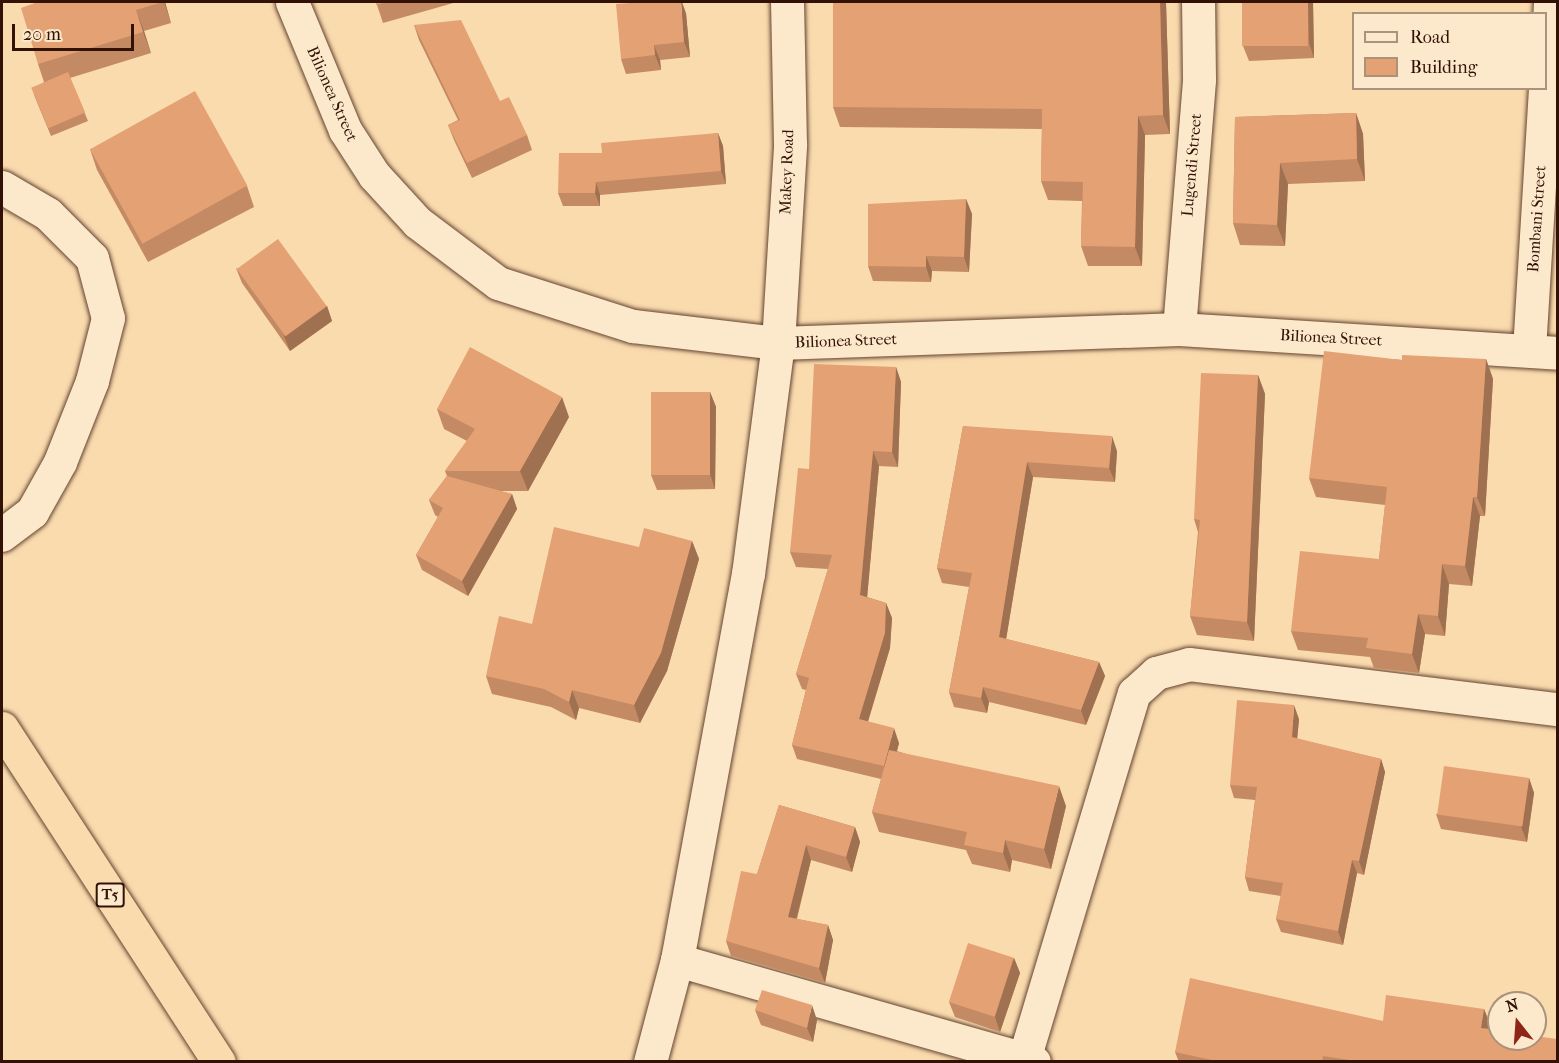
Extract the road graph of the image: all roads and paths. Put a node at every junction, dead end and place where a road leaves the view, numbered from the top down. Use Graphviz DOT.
graph roads {
  1 [pos="292,2"];
  2 [pos="787,2"];
  3 [pos="1198,2"];
  4 [pos="1551,2"];
  5 [pos="1547,55"];
  6 [pos="1545,90"];
  7 [pos="2,187"];
  8 [pos="1179,329"];
  9 [pos="778,343"];
  10 [pos="1543,351"];
  11 [pos="2,535"];
  12 [pos="1557,709"];
  13 [pos="2,728"];
  14 [pos="677,960"];
  15 [pos="1029,1060"];
  16 [pos="219,1062"];
  17 [pos="650,1062"];
  1 -- 9 [label="street, Bilionea Street"];
  2 -- 9 [label="street, Makey Road"];
  3 -- 8 [label="street, Lugendi Street"];
  4 -- 5 [label="street"];
  6 -- 10 [label="street, Bombani Street"];
  7 -- 11 [label="street"];
  8 -- 9 [label="street, Bilionea Street"];
  8 -- 10 [label="street, Bilionea Street"];
  9 -- 14 [label="street, Makey Road"];
  12 -- 15 [label="street"];
  13 -- 16 [label="highway, T5"];
  14 -- 15 [label="street"];
  14 -- 17 [label="street, Makey Road"];
}
